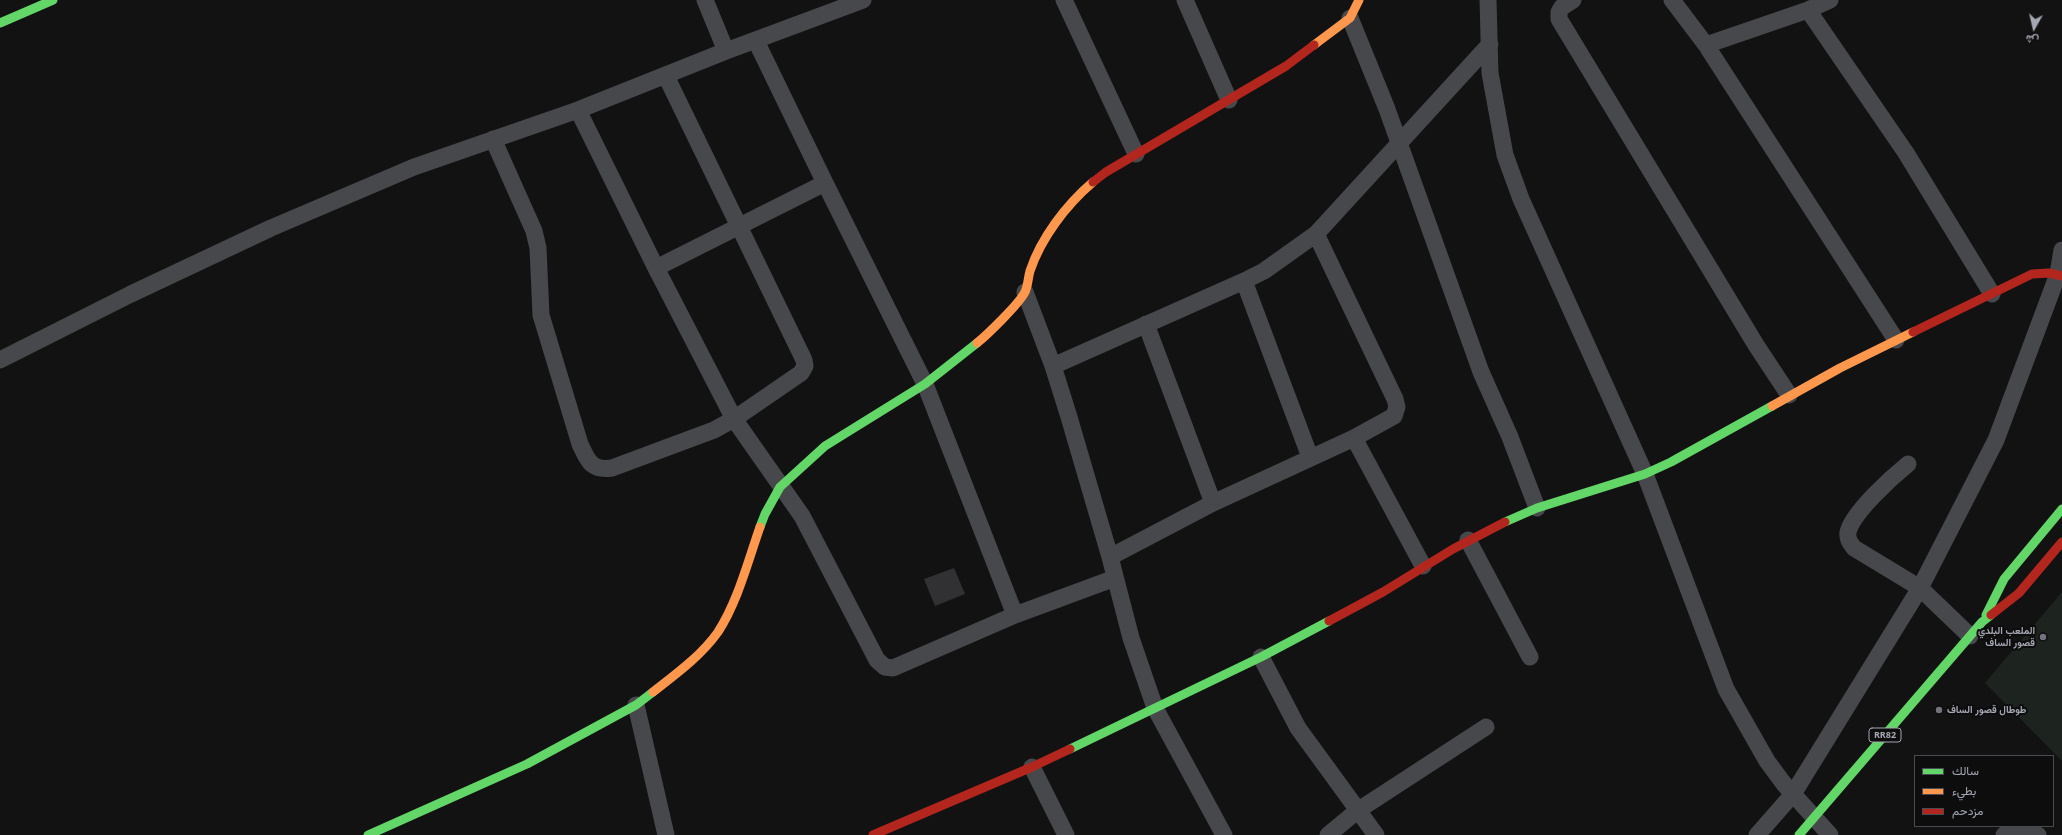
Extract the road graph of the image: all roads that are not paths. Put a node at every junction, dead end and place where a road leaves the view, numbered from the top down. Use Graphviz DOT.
graph roads {
  1 [pos="53,0"];
  2 [pos="705,0"];
  3 [pos="863,0"];
  4 [pos="1064,0"];
  5 [pos="1185,0"];
  6 [pos="1359,0"];
  7 [pos="1488,0"];
  8 [pos="1573,0"];
  9 [pos="1672,0"];
  10 [pos="1830,0"];
  11 [pos="1808,10"];
  12 [pos="1350,18"];
  13 [pos="0,23"];
  14 [pos="756,41"];
  15 [pos="1490,44"];
  16 [pos="1706,46"];
  17 [pos="726,51"];
  18 [pos="666,76"];
  19 [pos="1229,100"];
  20 [pos="578,110"];
  21 [pos="494,139"];
  22 [pos="1399,142"];
  23 [pos="1136,154"];
  24 [pos="825,183"];
  25 [pos="739,226"];
  26 [pos="1316,234"];
  27 [pos="2062,250"];
  28 [pos="656,268"];
  29 [pos="2060,275"];
  30 [pos="1244,281"];
  31 [pos="1025,292"];
  32 [pos="1992,294"];
  33 [pos="1146,324"];
  34 [pos="1896,340"];
  35 [pos="0,360"];
  36 [pos="1052,366"];
  37 [pos="925,384"];
  38 [pos="1789,395"];
  39 [pos="734,418"];
  40 [pos="1354,438"];
  41 [pos="1310,457"];
  42 [pos="1908,464"];
  43 [pos="1645,474"];
  44 [pos="780,487"];
  45 [pos="1213,503"];
  46 [pos="1537,508"];
  47 [pos="2062,509"];
  48 [pos="1468,540"];
  49 [pos="2062,542"];
  50 [pos="1110,557"];
  51 [pos="1423,566"];
  52 [pos="1115,578"];
  53 [pos="1920,588"];
  54 [pos="1015,615"];
  55 [pos="1982,622"];
  56 [pos="1970,636"];
  57 [pos="1261,657"];
  58 [pos="1530,657"];
  59 [pos="636,705"];
  60 [pos="1155,708"];
  61 [pos="1486,727"];
  62 [pos="1032,767"];
  63 [pos="1793,794"];
  64 [pos="1357,811"];
  65 [pos="1815,816"];
  66 [pos="368,835"];
  67 [pos="666,835"];
  68 [pos="873,835"];
  69 [pos="1066,835"];
  70 [pos="1224,835"];
  71 [pos="1328,835"];
  72 [pos="1376,835"];
  73 [pos="1758,835"];
  74 [pos="1799,835"];
  75 [pos="1830,835"];
  76 [pos="2004,835"];
  77 [pos="2038,835"];
  1 -- 13 [label="street"];
  2 -- 17 [label="street"];
  3 -- 14 [label="street"];
  4 -- 23 [label="street"];
  5 -- 19 [label="street"];
  6 -- 12 [label="street"];
  7 -- 15 [label="street"];
  8 -- 38 [label="street"];
  9 -- 16 [label="street"];
  10 -- 11 [label="street"];
  11 -- 16 [label="street"];
  11 -- 32 [label="street"];
  12 -- 19 [label="street"];
  12 -- 22 [label="street"];
  14 -- 17 [label="street"];
  14 -- 24 [label="street"];
  15 -- 22 [label="street"];
  15 -- 43 [label="street"];
  16 -- 34 [label="street"];
  17 -- 18 [label="street"];
  18 -- 20 [label="street"];
  18 -- 25 [label="street"];
  19 -- 23 [label="street"];
  20 -- 21 [label="street"];
  20 -- 28 [label="street"];
  21 -- 35 [label="street"];
  21 -- 39 [label="street"];
  22 -- 26 [label="street"];
  22 -- 46 [label="street"];
  23 -- 31 [label="street"];
  24 -- 25 [label="street"];
  24 -- 37 [label="street"];
  25 -- 28 [label="street"];
  25 -- 39 [label="street"];
  26 -- 30 [label="street"];
  26 -- 40 [label="street"];
  27 -- 29 [label="street"];
  28 -- 39 [label="street"];
  29 -- 32 [label="street"];
  29 -- 53 [label="street"];
  30 -- 33 [label="street"];
  30 -- 41 [label="street"];
  31 -- 36 [label="street"];
  31 -- 37 [label="street"];
  32 -- 34 [label="street"];
  33 -- 36 [label="street"];
  33 -- 45 [label="street"];
  34 -- 38 [label="street"];
  36 -- 50 [label="street"];
  37 -- 44 [label="street"];
  37 -- 54 [label="street"];
  38 -- 43 [label="street"];
  39 -- 44 [label="street"];
  40 -- 41 [label="street"];
  40 -- 51 [label="street"];
  41 -- 45 [label="street"];
  42 -- 53 [label="street"];
  43 -- 46 [label="street"];
  43 -- 63 [label="street"];
  44 -- 54 [label="street"];
  44 -- 59 [label="street"];
  45 -- 50 [label="street"];
  46 -- 48 [label="street"];
  47 -- 55 [label="street, RR82"];
  48 -- 51 [label="street"];
  48 -- 58 [label="street"];
  49 -- 55 [label="street, RR82"];
  50 -- 52 [label="street"];
  51 -- 57 [label="street"];
  52 -- 54 [label="street"];
  52 -- 60 [label="street"];
  53 -- 56 [label="street"];
  53 -- 63 [label="street"];
  55 -- 56 [label="street, RR82"];
  56 -- 65 [label="street, RR82"];
  57 -- 60 [label="street"];
  57 -- 64 [label="street"];
  59 -- 66 [label="street"];
  59 -- 67 [label="street"];
  60 -- 62 [label="street"];
  60 -- 70 [label="street"];
  61 -- 64 [label="street"];
  62 -- 68 [label="street"];
  62 -- 69 [label="street"];
  63 -- 65 [label="street"];
  63 -- 73 [label="street"];
  64 -- 71 [label="street"];
  64 -- 72 [label="street"];
  65 -- 74 [label="street, RR82"];
  65 -- 75 [label="street"];
  76 -- 77 [label="street"];
}
